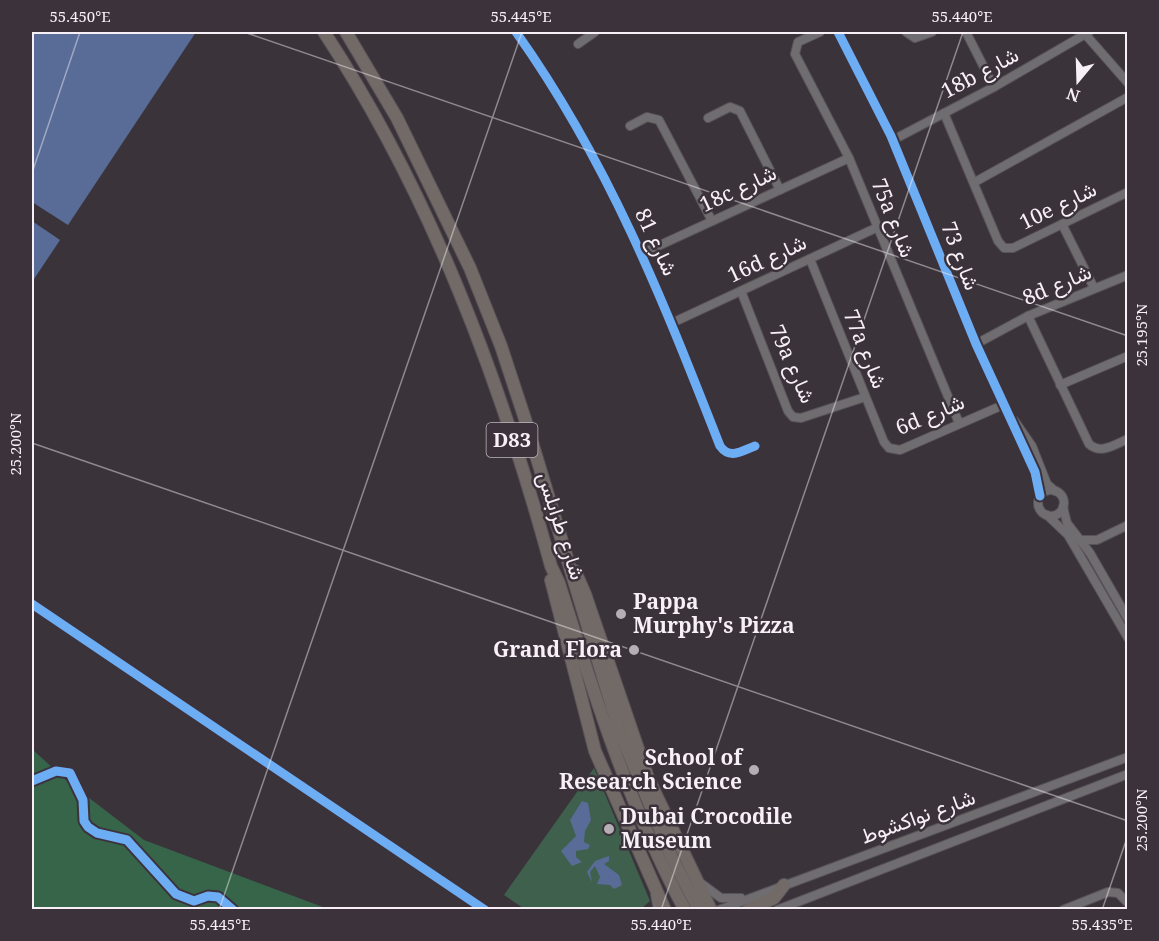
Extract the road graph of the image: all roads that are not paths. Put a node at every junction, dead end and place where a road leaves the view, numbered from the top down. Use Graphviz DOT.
graph roads {
  1 [pos="324,32"];
  2 [pos="346,32"];
  3 [pos="516,32"];
  4 [pos="595,32"];
  5 [pos="820,32"];
  6 [pos="838,32"];
  7 [pos="906,32"];
  8 [pos="932,32"];
  9 [pos="966,32"];
  10 [pos="1087,33"];
  11 [pos="812,34"];
  12 [pos="578,44"];
  13 [pos="1128,83"];
  14 [pos="994,87"];
  15 [pos="1128,97"];
  16 [pos="945,113"];
  17 [pos="708,118"];
  18 [pos="630,126"];
  19 [pos="892,138"];
  20 [pos="849,158"];
  21 [pos="975,182"];
  22 [pos="780,190"];
  23 [pos="1128,192"];
  24 [pos="712,221"];
  25 [pos="1062,224"];
  26 [pos="878,227"];
  27 [pos="643,254"];
  28 [pos="810,258"];
  29 [pos="1128,275"];
  30 [pos="1094,288"];
  31 [pos="741,291"];
  32 [pos="1028,316"];
  33 [pos="672,323"];
  34 [pos="975,342"];
  35 [pos="1128,356"];
  36 [pos="1060,385"];
  37 [pos="865,397"];
  38 [pos="1003,403"];
  39 [pos="959,423"];
  40 [pos="1128,439"];
  41 [pos="755,446"];
  42 [pos="893,450"];
  43 [pos="1055,491"];
  44 [pos="1040,496"];
  45 [pos="1063,507"];
  46 [pos="1047,515"];
  47 [pos="1128,525"];
  48 [pos="1081,540"];
  49 [pos="1097,540"];
  50 [pos="1090,554"];
  51 [pos="570,562"];
  52 [pos="551,566"];
  53 [pos="32,604"];
  54 [pos="1124,608"];
  55 [pos="1128,619"];
  56 [pos="1128,638"];
  57 [pos="1128,757"];
  58 [pos="1128,774"];
  59 [pos="667,862"];
  60 [pos="691,869"];
  61 [pos="784,885"];
  62 [pos="655,891"];
  63 [pos="1128,903"];
  64 [pos="749,904"];
  65 [pos="485,909"];
  66 [pos="658,909"];
  67 [pos="665,909"];
  68 [pos="684,909"];
  69 [pos="699,909"];
  70 [pos="711,909"];
  71 [pos="719,909"];
  72 [pos="777,909"];
  73 [pos="1063,909"];
  1 -- 52 [label="highway, شارع طرابلس / D83"];
  2 -- 51 [label="highway, شارع طرابلس / D83"];
  3 -- 27 [label="street, شارع 81"];
  4 -- 12 [label="street"];
  5 -- 11 [label="street, 75a شارع"];
  6 -- 19 [label="street, شارع 73"];
  7 -- 8 [label="street"];
  9 -- 14 [label="street"];
  10 -- 13 [label="street"];
  10 -- 14 [label="street, 18b شارع"];
  11 -- 20 [label="street, 75a شارع"];
  14 -- 16 [label="street, 18b شارع"];
  15 -- 21 [label="street"];
  16 -- 19 [label="street, 18b شارع"];
  16 -- 21 [label="street"];
  17 -- 22 [label="street"];
  18 -- 24 [label="street"];
  19 -- 34 [label="street, شارع 73"];
  20 -- 22 [label="street, 18c شارع"];
  20 -- 26 [label="street, 75a شارع"];
  21 -- 25 [label="street, 10e شارع"];
  22 -- 24 [label="street, 18c شارع"];
  23 -- 25 [label="street, 10e شارع"];
  24 -- 27 [label="street, 18c شارع"];
  25 -- 30 [label="street"];
  26 -- 28 [label="street, 16d شارع"];
  26 -- 39 [label="street, 75a شارع"];
  27 -- 33 [label="street, شارع 81"];
  28 -- 31 [label="street, 16d شارع"];
  28 -- 37 [label="street, 77a شارع"];
  29 -- 30 [label="street, 8d شارع"];
  30 -- 32 [label="street, 8d شارع"];
  31 -- 33 [label="street, 16d شارع"];
  31 -- 37 [label="street, 79a شارع"];
  32 -- 34 [label="street, 8d شارع"];
  32 -- 36 [label="street"];
  33 -- 41 [label="street, شارع 81"];
  34 -- 38 [label="street, شارع 73"];
  35 -- 36 [label="street"];
  36 -- 40 [label="street"];
  37 -- 42 [label="street, 77a شارع"];
  38 -- 39 [label="street, 6d شارع"];
  38 -- 43 [label="street, شارع 73"];
  38 -- 44 [label="street, شارع 73"];
  39 -- 42 [label="street, 6d شارع"];
  43 -- 44 [label="street"];
  43 -- 45 [label="street"];
  44 -- 46 [label="street"];
  45 -- 46 [label="street"];
  45 -- 48 [label="street"];
  46 -- 56 [label="street"];
  47 -- 49 [label="street"];
  48 -- 49 [label="street"];
  48 -- 50 [label="street"];
  49 -- 50 [label="street"];
  50 -- 54 [label="street"];
  51 -- 59 [label="highway, شارع طرابلس / D83"];
  51 -- 60 [label="highway"];
  52 -- 59 [label="highway, شارع طرابلس / D83"];
  52 -- 62 [label="highway"];
  53 -- 65 [label="street"];
  54 -- 55 [label="street"];
  57 -- 61 [label="street, شارع نواكشوط"];
  58 -- 72 [label="street, شارع نواكشوط"];
  59 -- 68 [label="highway, شارع طرابلس / D83"];
  59 -- 69 [label="highway, شارع طرابلس / D83"];
  60 -- 64 [label="street"];
  60 -- 70 [label="highway"];
  61 -- 64 [label="highway"];
  62 -- 66 [label="street"];
  62 -- 67 [label="highway"];
  63 -- 73 [label="street"];
  64 -- 71 [label="street"];
}
